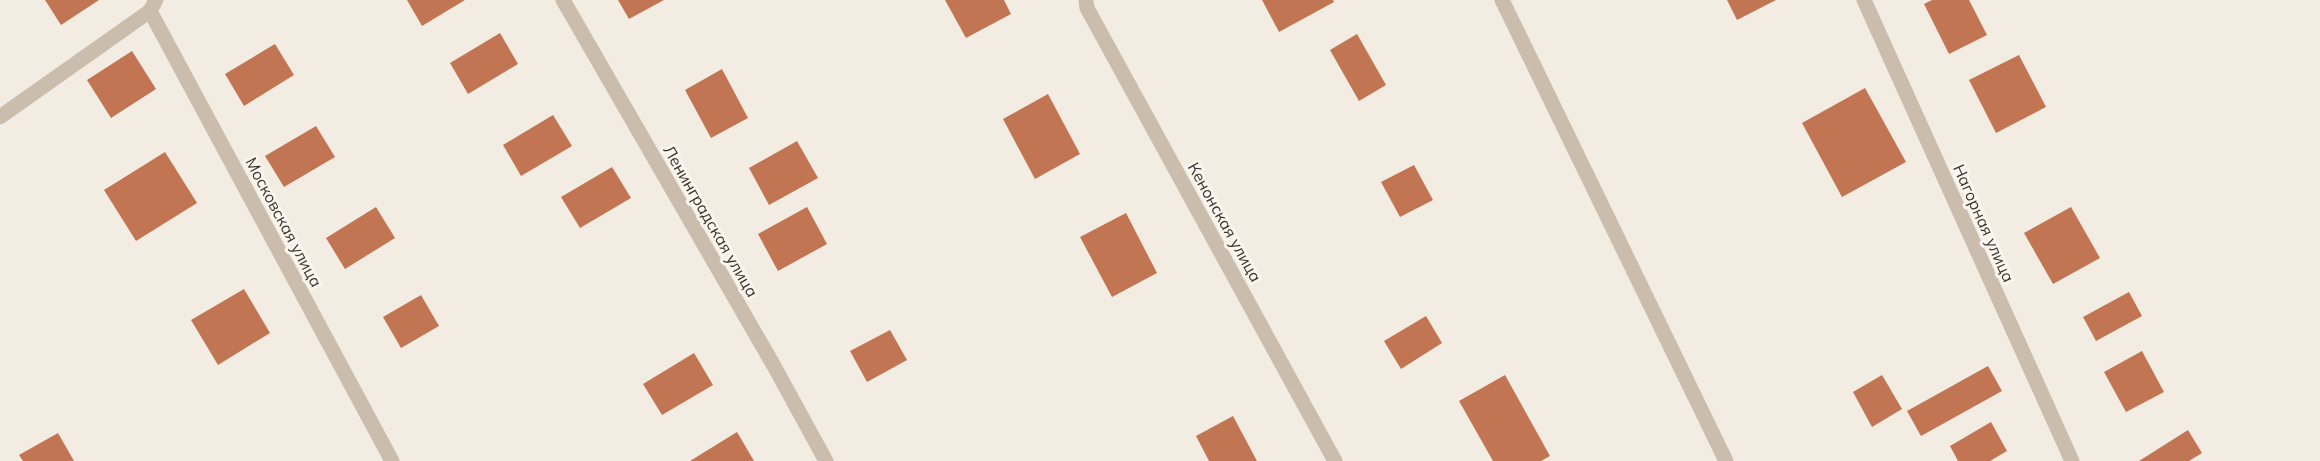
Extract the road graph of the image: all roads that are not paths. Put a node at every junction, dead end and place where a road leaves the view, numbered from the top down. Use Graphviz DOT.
graph roads {
  1 [pos="563,0"];
  2 [pos="1502,0"];
  3 [pos="1864,0"];
  4 [pos="1085,3"];
  5 [pos="153,5"];
  6 [pos="0,117"];
  7 [pos="392,461"];
  8 [pos="826,461"];
  9 [pos="1335,461"];
  10 [pos="1726,461"];
  11 [pos="2072,461"];
  1 -- 8 [label="street, Ленинградская улица"];
  2 -- 10 [label="street"];
  3 -- 11 [label="street, Нагорная улица"];
  4 -- 9 [label="street, Кенонская улица"];
  5 -- 6 [label="street"];
  5 -- 7 [label="street, Московская улица"];
}
